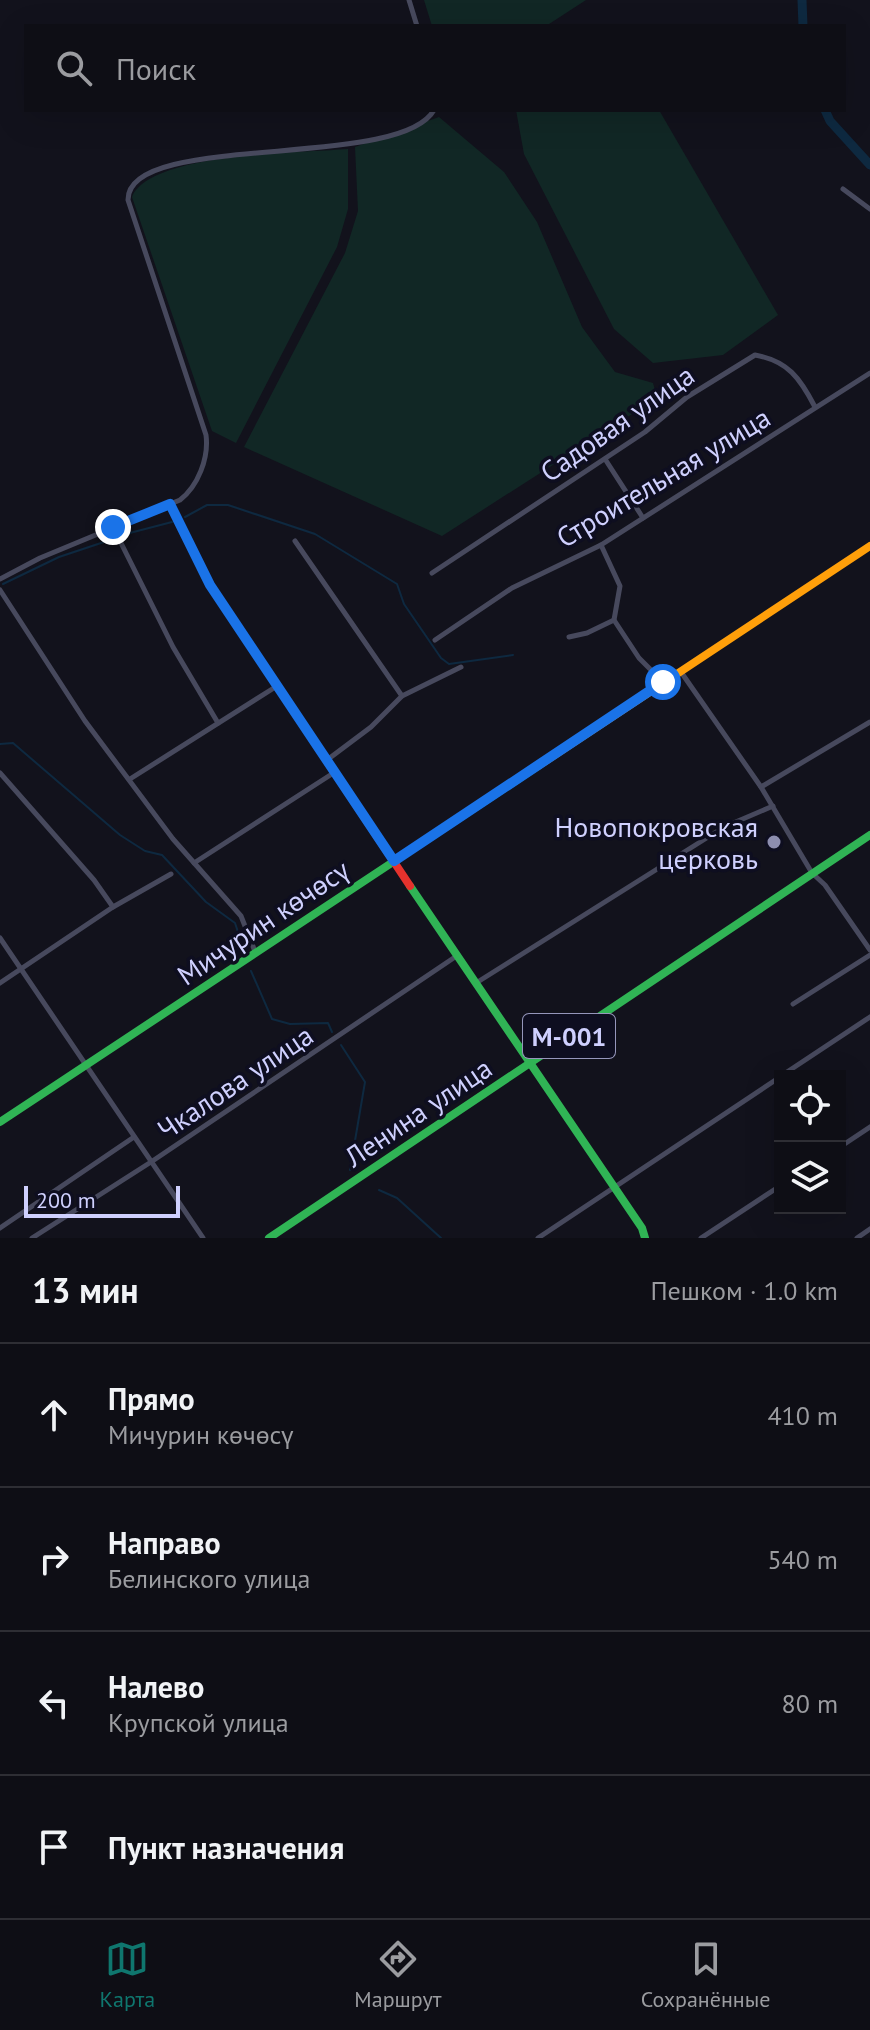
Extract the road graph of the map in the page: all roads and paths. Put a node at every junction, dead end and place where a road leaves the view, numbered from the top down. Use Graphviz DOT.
graph roads {
  1 [pos="409,0"];
  2 [pos="416,24"];
  3 [pos="432,112"];
  4 [pos="843,189"];
  5 [pos="870,209"];
  6 [pos="870,373"];
  7 [pos="815,407"];
  8 [pos="605,459"];
  9 [pos="170,504"];
  10 [pos="643,518"];
  11 [pos="113,527"];
  12 [pos="295,541"];
  13 [pos="601,545"];
  14 [pos="870,546"];
  15 [pos="432,573"];
  16 [pos="0,579"];
  17 [pos="0,590"];
  18 [pos="614,620"];
  19 [pos="569,637"];
  20 [pos="435,640"];
  21 [pos="461,667"];
  22 [pos="681,672"];
  23 [pos="663,682"];
  24 [pos="278,686"];
  25 [pos="402,696"];
  26 [pos="870,722"];
  27 [pos="218,723"];
  28 [pos="327,760"];
  29 [pos="335,771"];
  30 [pos="0,773"];
  31 [pos="130,779"];
  32 [pos="761,787"];
  33 [pos="773,806"];
  34 [pos="870,835"];
  35 [pos="394,861"];
  36 [pos="194,863"];
  37 [pos="812,873"];
  38 [pos="171,874"];
  39 [pos="113,907"];
  40 [pos="0,938"];
  41 [pos="869,948"];
  42 [pos="256,955"];
  43 [pos="458,955"];
  44 [pos="20,967"];
  45 [pos="0,983"];
  46 [pos="476,983"];
  47 [pos="793,1004"];
  48 [pos="870,1017"];
  49 [pos="529,1063"];
  50 [pos="85,1064"];
  51 [pos="790,1070"];
  52 [pos="774,1081"];
  53 [pos="0,1122"];
  54 [pos="870,1127"];
  55 [pos="134,1137"];
  56 [pos="846,1143"];
  57 [pos="151,1162"];
  58 [pos="612,1188"];
  59 [pos="774,1190"];
  60 [pos="0,1228"];
  61 [pos="870,1229"];
  62 [pos="32,1238"];
  63 [pos="203,1238"];
  64 [pos="269,1238"];
  65 [pos="538,1238"];
  66 [pos="645,1238"];
  67 [pos="701,1238"];
  68 [pos="857,1238"];
  1 -- 2 [label="street"];
  3 -- 9 [label="street"];
  4 -- 5 [label="street"];
  6 -- 7 [label="street, Строительная улица"];
  7 -- 8 [label="street, Садовая улица"];
  7 -- 10 [label="street, Строительная улица"];
  8 -- 10 [label="street"];
  8 -- 15 [label="street, Садовая улица"];
  9 -- 11 [label="street"];
  9 -- 24 [label="street"];
  10 -- 13 [label="street, Строительная улица"];
  11 -- 16 [label="street"];
  11 -- 27 [label="street"];
  12 -- 25 [label="street"];
  13 -- 18 [label="street"];
  13 -- 20 [label="street, Строительная улица"];
  14 -- 22 [label="street, Мичурин көчөсү"];
  17 -- 31 [label="street"];
  18 -- 19 [label="street"];
  18 -- 23 [label="street"];
  21 -- 25 [label="street"];
  22 -- 23 [label="street, Мичурин көчөсү"];
  22 -- 32 [label="street"];
  23 -- 35 [label="street, Мичурин көчөсү"];
  24 -- 27 [label="street"];
  24 -- 28 [label="street"];
  25 -- 28 [label="street"];
  26 -- 32 [label="street"];
  27 -- 31 [label="street"];
  28 -- 29 [label="street"];
  29 -- 35 [label="street"];
  29 -- 36 [label="street"];
  30 -- 39 [label="street"];
  31 -- 36 [label="street"];
  32 -- 33 [label="street"];
  33 -- 37 [label="street"];
  33 -- 46 [label="street"];
  34 -- 37 [label="street, Ленина улица / М-001"];
  35 -- 42 [label="street, Мичурин көчөсү"];
  35 -- 43 [label="street"];
  36 -- 42 [label="street"];
  37 -- 41 [label="street"];
  37 -- 49 [label="street, Ленина улица / М-001"];
  38 -- 39 [label="street"];
  39 -- 44 [label="street"];
  40 -- 44 [label="street"];
  41 -- 47 [label="street"];
  42 -- 50 [label="street, Мичурин көчөсү"];
  43 -- 46 [label="street"];
  43 -- 57 [label="street, Чкалова улица"];
  44 -- 45 [label="street"];
  44 -- 50 [label="street"];
  46 -- 49 [label="street"];
  48 -- 51 [label="street"];
  49 -- 58 [label="street"];
  49 -- 64 [label="street, Ленина улица / М-001"];
  50 -- 53 [label="street, Мичурин көчөсү"];
  50 -- 55 [label="street"];
  52 -- 58 [label="street"];
  54 -- 56 [label="street"];
  55 -- 57 [label="street"];
  55 -- 60 [label="street, Чкалова улица"];
  57 -- 62 [label="street, Чкалова улица"];
  57 -- 63 [label="street"];
  58 -- 65 [label="street"];
  58 -- 66 [label="street"];
  59 -- 67 [label="street"];
  61 -- 68 [label="street"];
}
